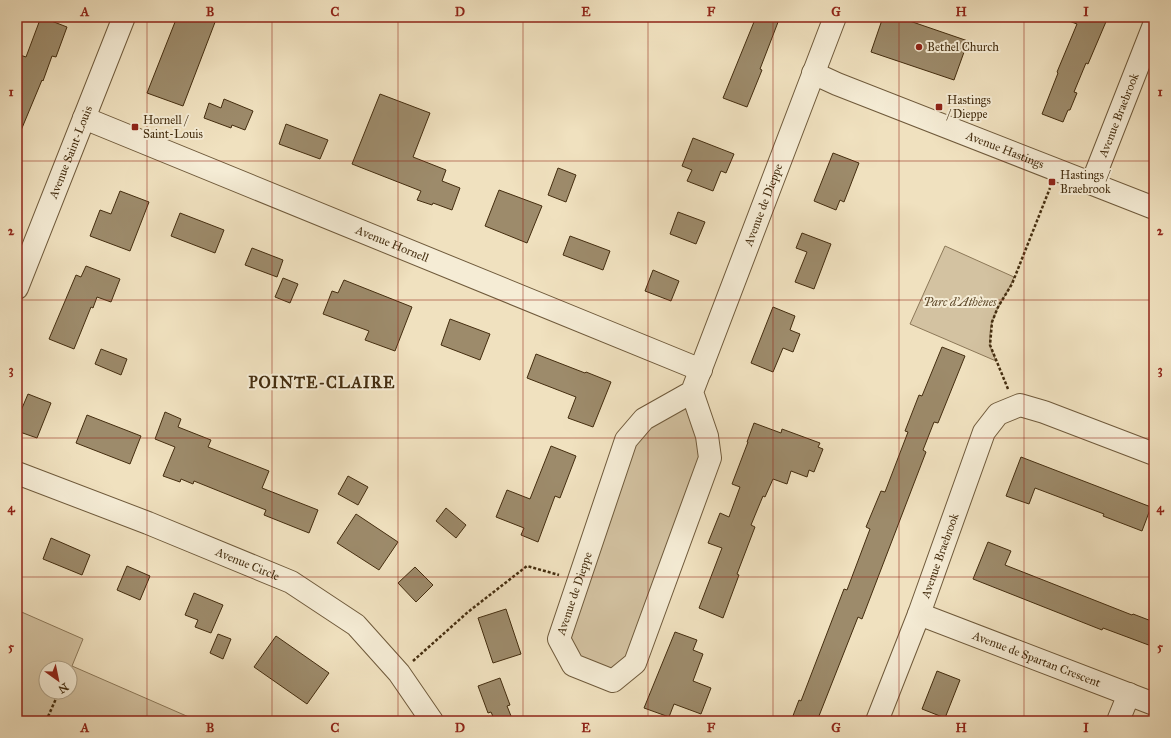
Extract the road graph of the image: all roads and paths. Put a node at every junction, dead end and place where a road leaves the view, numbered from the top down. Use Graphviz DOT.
graph roads {
  1 [pos="124,17"];
  2 [pos="835,17"];
  3 [pos="1154,25"];
  4 [pos="813,73"];
  5 [pos="84,118"];
  6 [pos="1092,183"];
  7 [pos="1051,184"];
  8 [pos="1154,208"];
  9 [pos="17,288"];
  10 [pos="701,370"];
  11 [pos="692,392"];
  12 [pos="1015,399"];
  13 [pos="1154,454"];
  14 [pos="17,473"];
  15 [pos="579,581"];
  16 [pos="919,614"];
  17 [pos="400,673"];
  18 [pos="1129,694"];
  19 [pos="55,700"];
  20 [pos="1154,704"];
  21 [pos="17,717"];
  22 [pos="46,719"];
  23 [pos="27,721"];
  24 [pos="55,721"];
  25 [pos="432,721"];
  26 [pos="877,721"];
  27 [pos="1118,721"];
  1 -- 5 [label="street, Avenue Saint-Louis"];
  2 -- 4 [label="street, Avenue de Dieppe"];
  3 -- 6 [label="street, Avenue Braebrook"];
  4 -- 6 [label="street, Avenue Hastings"];
  4 -- 10 [label="street, Avenue de Dieppe"];
  5 -- 9 [label="street, Avenue Saint-Louis"];
  5 -- 10 [label="street, Avenue Hornell"];
  6 -- 8 [label="street, Avenue Hastings"];
  7 -- 12 [label="path"];
  10 -- 11 [label="street, Avenue de Dieppe"];
  11 -- 15 [label="street, Avenue de Dieppe"];
  11 -- 15 [label="street, Avenue de Dieppe"];
  12 -- 13 [label="street"];
  12 -- 16 [label="street, Avenue Braebrook"];
  14 -- 17 [label="street, Avenue Circle"];
  15 -- 17 [label="path"];
  16 -- 18 [label="street, Avenue de Spartan Crescent"];
  16 -- 26 [label="street, Avenue Braebrook"];
  17 -- 25 [label="street, Avenue Circle"];
  18 -- 20 [label="street, Avenue de Spartan Crescent"];
  18 -- 27 [label="street"];
  19 -- 22 [label="path"];
  21 -- 23 [label="path"];
  22 -- 24 [label="path"];
}
